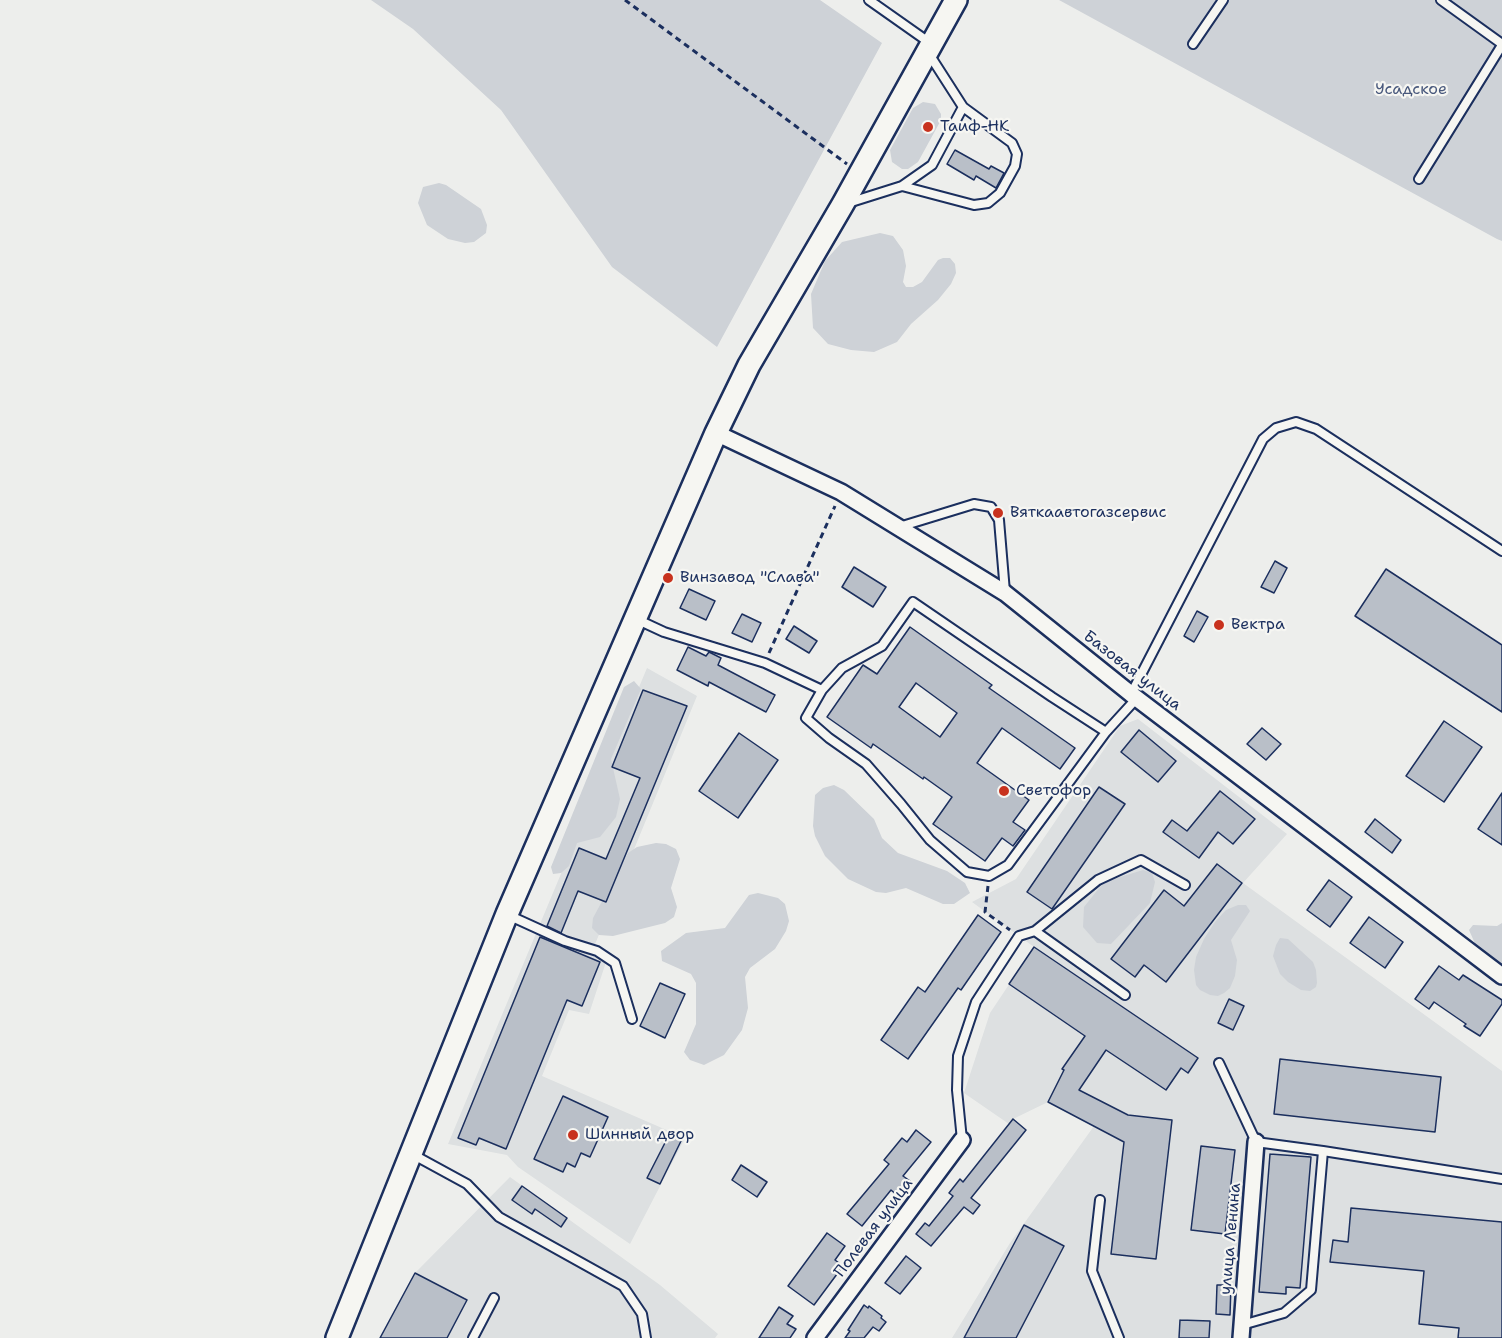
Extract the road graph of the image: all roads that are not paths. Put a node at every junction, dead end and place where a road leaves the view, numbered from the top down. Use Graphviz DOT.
graph roads {
  1 [pos="869,0"];
  2 [pos="956,0"];
  3 [pos="1223,0"];
  4 [pos="1441,0"];
  5 [pos="1192,44"];
  6 [pos="1502,44"];
  7 [pos="929,47"];
  8 [pos="963,107"];
  9 [pos="1419,179"];
  10 [pos="902,186"];
  11 [pos="843,204"];
  12 [pos="716,433"];
  13 [pos="899,527"];
  14 [pos="1502,552"];
  15 [pos="1005,593"];
  16 [pos="636,619"];
  17 [pos="822,690"];
  18 [pos="1134,696"];
  19 [pos="1106,732"];
  20 [pos="1185,885"];
  21 [pos="507,914"];
  22 [pos="1035,931"];
  23 [pos="1502,976"];
  24 [pos="1125,995"];
  25 [pos="632,1019"];
  26 [pos="1219,1063"];
  27 [pos="962,1140"];
  28 [pos="1256,1142"];
  29 [pos="1323,1151"];
  30 [pos="411,1153"];
  31 [pos="1502,1179"];
  32 [pos="1100,1200"];
  33 [pos="494,1298"];
  34 [pos="1241,1332"];
  35 [pos="337,1338"];
  36 [pos="473,1338"];
  37 [pos="646,1338"];
  38 [pos="815,1338"];
  39 [pos="1119,1338"];
  1 -- 7 [label="lane"];
  2 -- 7 [label="main road"];
  3 -- 5 [label="lane"];
  4 -- 6 [label="lane"];
  6 -- 9 [label="lane"];
  7 -- 8 [label="lane"];
  7 -- 11 [label="main road"];
  8 -- 10 [label="lane"];
  8 -- 10 [label="lane"];
  10 -- 11 [label="lane"];
  11 -- 12 [label="main road"];
  12 -- 13 [label="street, Базовая улица"];
  12 -- 16 [label="main road"];
  13 -- 15 [label="street, Базовая улица"];
  13 -- 15 [label="lane"];
  14 -- 18 [label="lane"];
  15 -- 18 [label="street, Базовая улица"];
  16 -- 17 [label="lane"];
  16 -- 21 [label="main road"];
  17 -- 19 [label="lane"];
  17 -- 19 [label="lane"];
  18 -- 19 [label="lane"];
  18 -- 23 [label="street, Базовая улица"];
  20 -- 22 [label="lane"];
  21 -- 25 [label="lane"];
  21 -- 30 [label="main road"];
  22 -- 24 [label="lane"];
  22 -- 27 [label="lane"];
  26 -- 28 [label="lane"];
  27 -- 38 [label="street, Полевая улица"];
  28 -- 29 [label="lane"];
  28 -- 34 [label="street, улица Ленина"];
  29 -- 31 [label="lane"];
  29 -- 34 [label="lane"];
  30 -- 35 [label="main road"];
  30 -- 37 [label="lane"];
  32 -- 39 [label="lane"];
  33 -- 36 [label="lane"];
}
